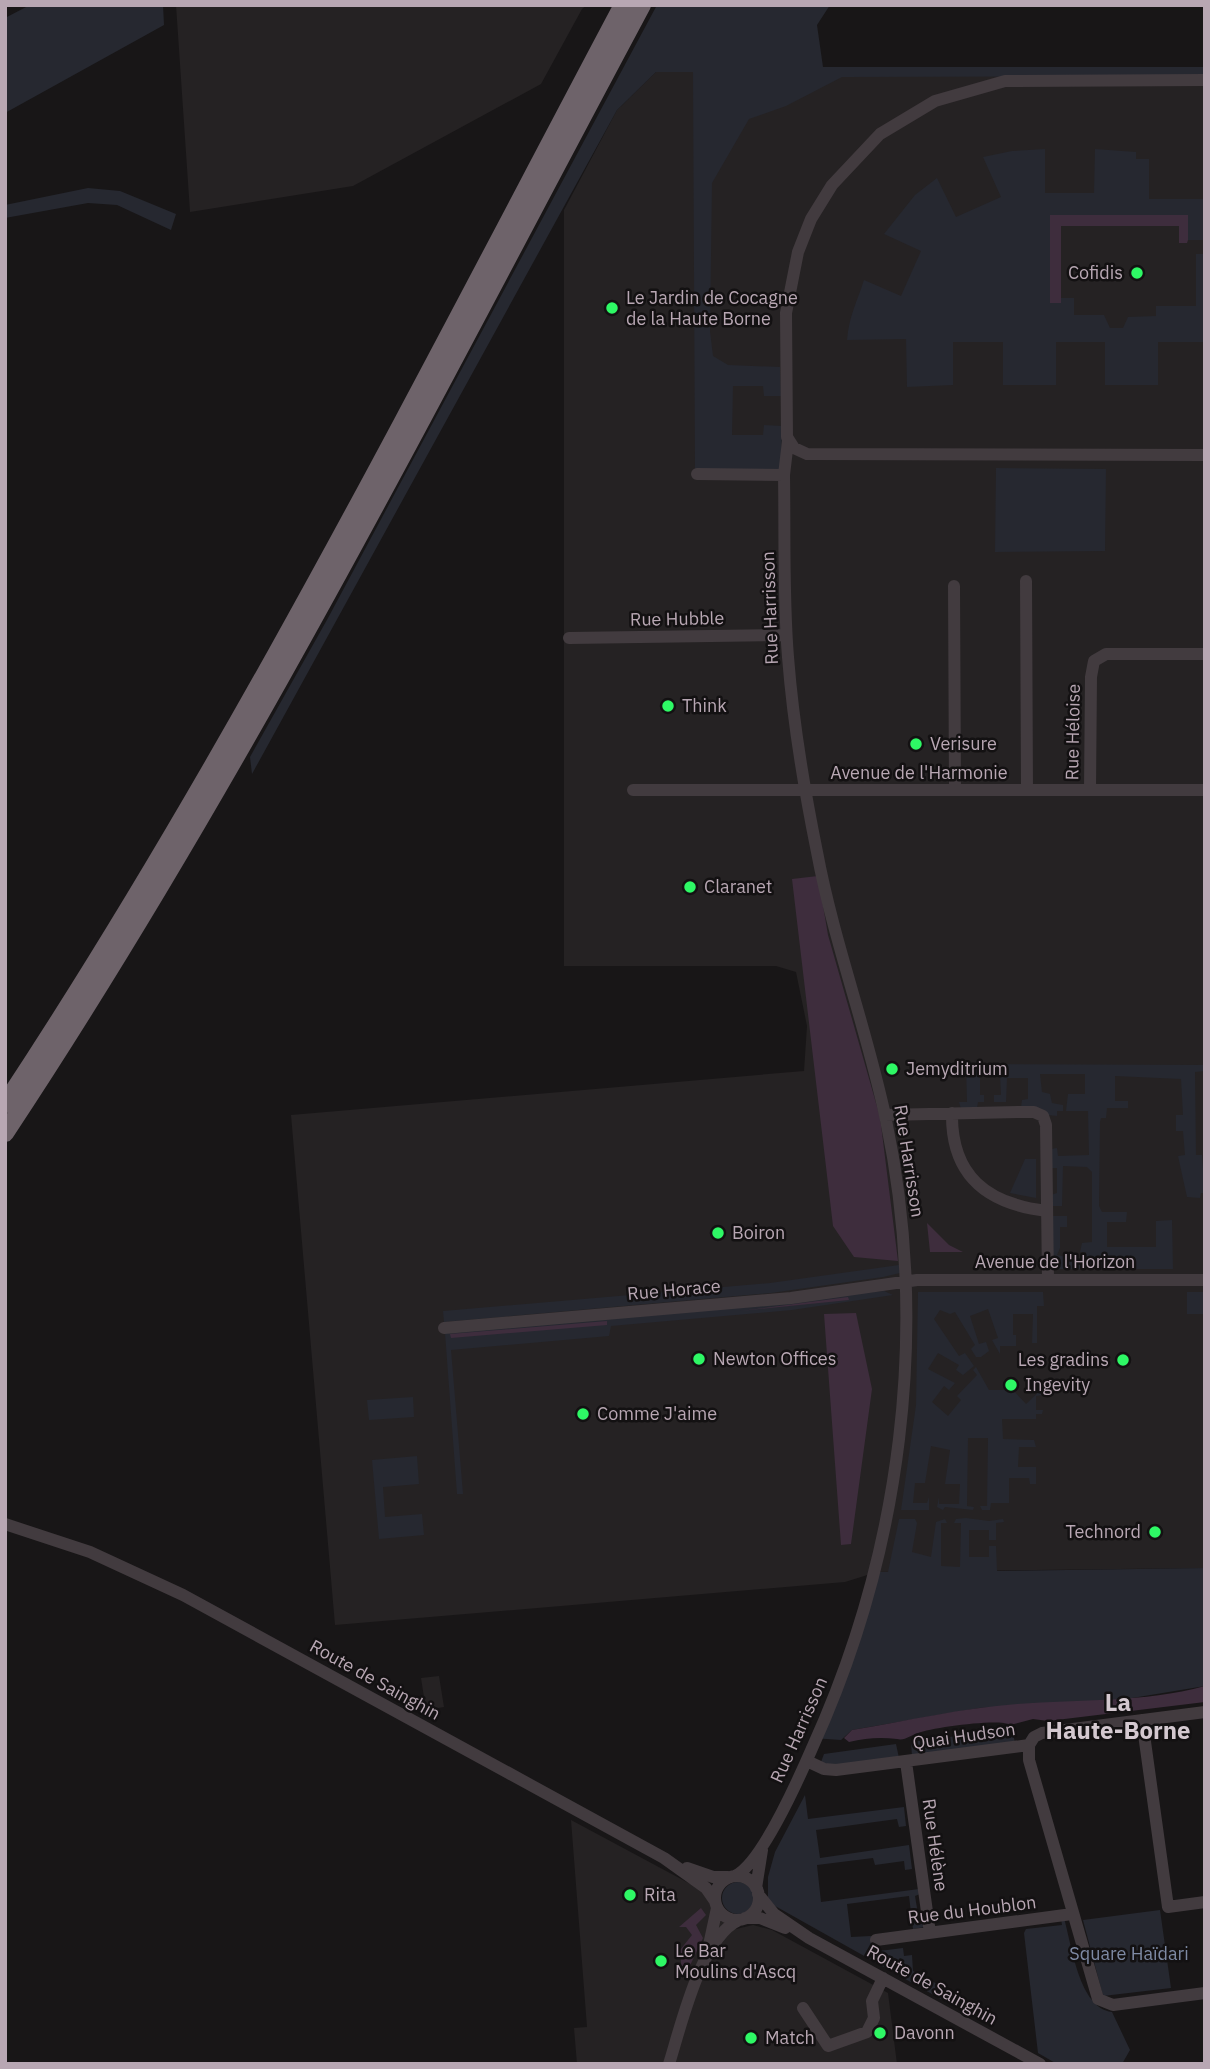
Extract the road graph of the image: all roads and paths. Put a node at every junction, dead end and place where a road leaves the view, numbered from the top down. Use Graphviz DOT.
graph roads {
  1 [pos="623,5"];
  2 [pos="642,5"];
  3 [pos="1205,80"];
  4 [pos="788,441"];
  5 [pos="1205,455"];
  6 [pos="697,474"];
  7 [pos="784,475"];
  8 [pos="1026,581"];
  9 [pos="954,586"];
  10 [pos="786,635"];
  11 [pos="569,638"];
  12 [pos="1205,654"];
  13 [pos="634,790"];
  14 [pos="806,790"];
  15 [pos="955,790"];
  16 [pos="1027,790"];
  17 [pos="1090,790"];
  18 [pos="1205,790"];
  19 [pos="5,1104"];
  20 [pos="952,1113"];
  21 [pos="885,1115"];
  22 [pos="5,1133"];
  23 [pos="1046,1211"];
  24 [pos="1048,1280"];
  25 [pos="1205,1280"];
  26 [pos="906,1282"];
  27 [pos="444,1328"];
  28 [pos="5,1524"];
  29 [pos="1205,1712"];
  30 [pos="1142,1720"];
  31 [pos="1029,1745"];
  32 [pos="807,1761"];
  33 [pos="906,1762"];
  34 [pos="767,1838"];
  35 [pos="664,1858"];
  36 [pos="732,1876"];
  37 [pos="757,1891"];
  38 [pos="1205,1902"];
  39 [pos="716,1905"];
  40 [pos="1072,1914"];
  41 [pos="742,1919"];
  42 [pos="930,1933"];
  43 [pos="807,1936"];
  44 [pos="876,1940"];
  45 [pos="703,1966"];
  46 [pos="883,1978"];
  47 [pos="1205,1993"];
  48 [pos="803,2008"];
  49 [pos="669,2064"];
  50 [pos="1040,2064"];
  1 -- 19 [label="highway"];
  2 -- 22 [label="highway"];
  3 -- 4 [label="street, Rue Harrisson"];
  4 -- 5 [label="street"];
  4 -- 7 [label="street, Rue Harrisson"];
  6 -- 7 [label="street"];
  7 -- 10 [label="street, Rue Harrisson"];
  8 -- 16 [label="street"];
  9 -- 15 [label="street"];
  10 -- 11 [label="street, Rue Hubble"];
  10 -- 14 [label="street, Rue Harrisson"];
  12 -- 17 [label="street, Rue Héloise"];
  13 -- 14 [label="street, Avenue de l'Harmonie"];
  14 -- 15 [label="street, Avenue de l'Harmonie"];
  14 -- 21 [label="street, Rue Harrisson"];
  15 -- 16 [label="street, Avenue de l'Harmonie"];
  16 -- 17 [label="street, Avenue de l'Harmonie"];
  17 -- 18 [label="street, Avenue de l'Harmonie"];
  20 -- 21 [label="street"];
  20 -- 23 [label="street"];
  20 -- 23 [label="street"];
  21 -- 26 [label="street, Rue Harrisson"];
  23 -- 24 [label="street"];
  24 -- 25 [label="street, Avenue de l'Horizon"];
  24 -- 26 [label="street, Avenue de l'Horizon"];
  26 -- 27 [label="street, Rue Horace"];
  26 -- 32 [label="street, Rue Harrisson"];
  28 -- 35 [label="street, Route de Sainghin"];
  29 -- 30 [label="street, Quai Hudson"];
  30 -- 31 [label="street, Quai Hudson"];
  30 -- 38 [label="street"];
  31 -- 33 [label="street, Quai Hudson"];
  31 -- 40 [label="street"];
  32 -- 33 [label="street, Quai Hudson"];
  32 -- 34 [label="street, Rue Harrisson"];
  33 -- 42 [label="street, Rue Hélène"];
  34 -- 36 [label="street, Rue Harrisson"];
  34 -- 37 [label="street, Rue Harrisson"];
  35 -- 36 [label="street, Route de Sainghin"];
  35 -- 39 [label="street, Route de Sainghin"];
  36 -- 37 [label="street"];
  36 -- 39 [label="street"];
  37 -- 41 [label="street"];
  37 -- 43 [label="street, Route de Sainghin"];
  39 -- 41 [label="street"];
  39 -- 45 [label="street"];
  40 -- 42 [label="street, Rue du Houblon"];
  40 -- 47 [label="street"];
  41 -- 43 [label="street, Route de Sainghin"];
  41 -- 45 [label="street"];
  42 -- 44 [label="street, Rue du Houblon"];
  43 -- 46 [label="street, Route de Sainghin"];
  45 -- 49 [label="street"];
  46 -- 48 [label="street"];
  46 -- 50 [label="street, Route de Sainghin"];
}
